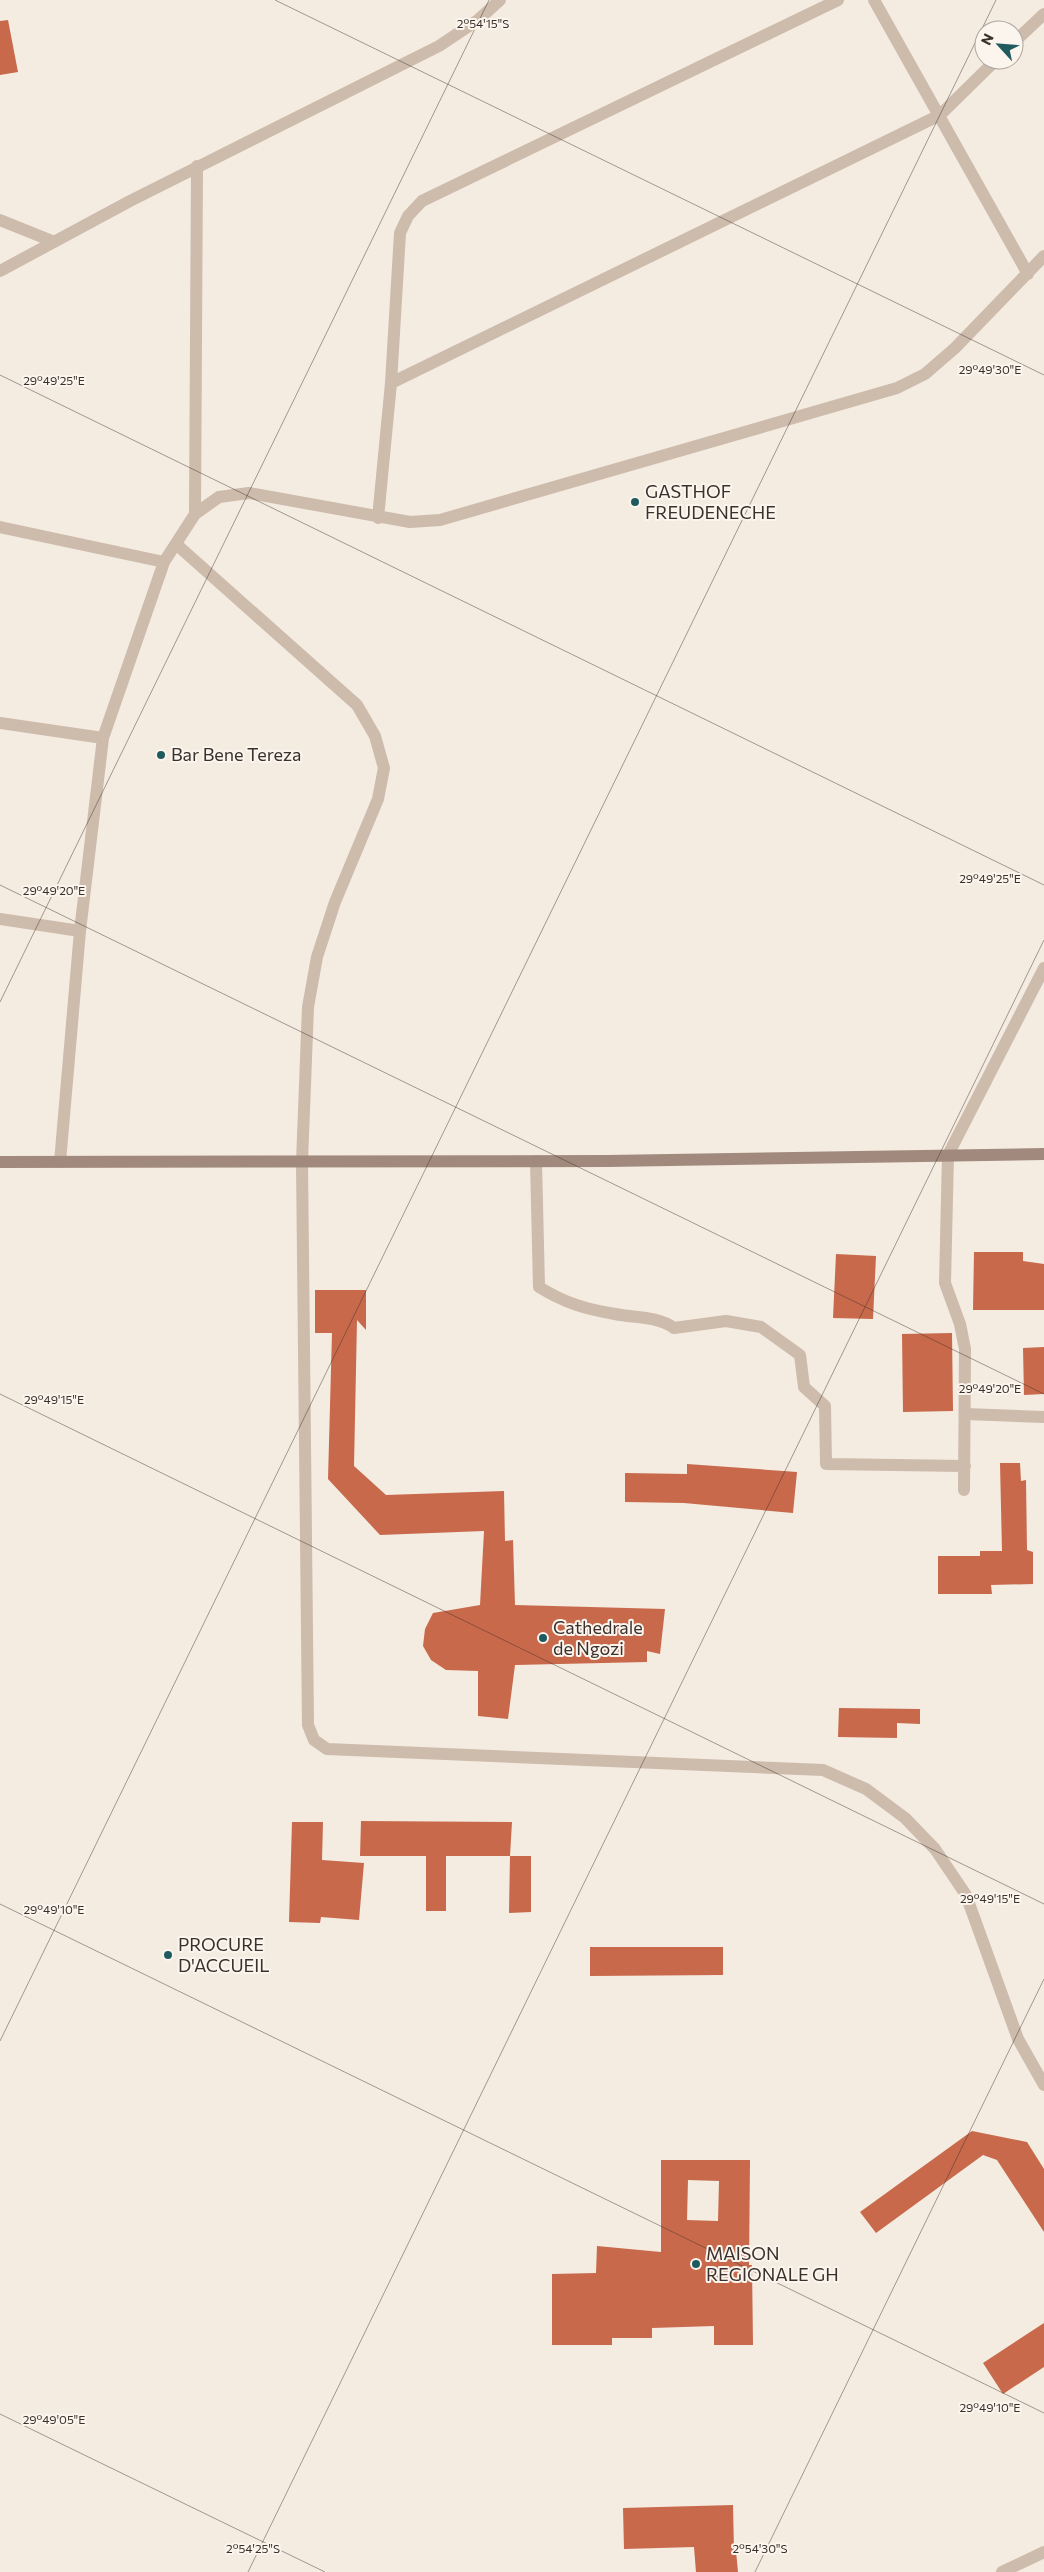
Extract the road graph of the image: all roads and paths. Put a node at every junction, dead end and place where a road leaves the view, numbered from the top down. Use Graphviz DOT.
graph roads {
  1 [pos="500,0"];
  2 [pos="838,0"];
  3 [pos="874,0"];
  4 [pos="1044,14"];
  5 [pos="1024,33"];
  6 [pos="986,70"];
  7 [pos="940,115"];
  8 [pos="197,166"];
  9 [pos="0,220"];
  10 [pos="52,241"];
  11 [pos="1044,256"];
  12 [pos="0,271"];
  13 [pos="1028,274"];
  14 [pos="391,383"];
  15 [pos="194,514"];
  16 [pos="378,518"];
  17 [pos="0,527"];
  18 [pos="176,544"];
  19 [pos="164,562"];
  20 [pos="0,723"];
  21 [pos="103,738"];
  22 [pos="0,919"];
  23 [pos="80,931"];
  24 [pos="1044,968"];
  25 [pos="1044,1154"];
  26 [pos="948,1155"];
  27 [pos="536,1161"];
  28 [pos="0,1162"];
  29 [pos="60,1162"];
  30 [pos="302,1162"];
  31 [pos="966,1414"];
  32 [pos="1044,1417"];
  33 [pos="965,1466"];
  34 [pos="964,1490"];
  35 [pos="1044,2085"];
  36 [pos="1044,2552"];
  37 [pos="1002,2572"];
  1 -- 8 [label="street"];
  2 -- 14 [label="street"];
  3 -- 7 [label="street"];
  4 -- 5 [label="street"];
  6 -- 7 [label="street"];
  7 -- 13 [label="street"];
  7 -- 14 [label="street"];
  8 -- 10 [label="street"];
  8 -- 15 [label="street"];
  9 -- 10 [label="street"];
  10 -- 12 [label="street"];
  11 -- 13 [label="street"];
  13 -- 16 [label="street"];
  14 -- 16 [label="street"];
  15 -- 16 [label="street"];
  15 -- 18 [label="street"];
  17 -- 19 [label="street"];
  18 -- 19 [label="street"];
  18 -- 30 [label="street"];
  19 -- 21 [label="street"];
  20 -- 21 [label="street"];
  21 -- 23 [label="street"];
  22 -- 23 [label="street"];
  23 -- 29 [label="street"];
  24 -- 26 [label="street"];
  25 -- 26 [label="street"];
  26 -- 27 [label="street"];
  26 -- 31 [label="street"];
  27 -- 30 [label="street"];
  27 -- 33 [label="street"];
  28 -- 29 [label="street"];
  29 -- 30 [label="street"];
  30 -- 35 [label="street"];
  31 -- 32 [label="street"];
  31 -- 33 [label="street"];
  33 -- 34 [label="street"];
  36 -- 37 [label="street"];
}
